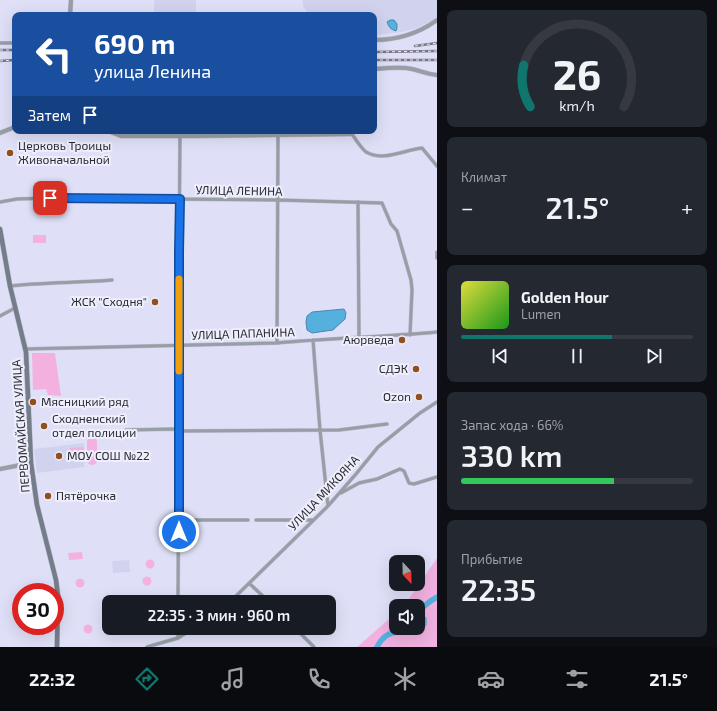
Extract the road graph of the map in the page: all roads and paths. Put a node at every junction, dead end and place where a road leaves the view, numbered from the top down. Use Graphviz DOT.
graph roads {
  1 [pos="70,0"];
  2 [pos="70,12"];
  3 [pos="437,20"];
  4 [pos="377,40"];
  5 [pos="0,43"];
  6 [pos="12,43"];
  7 [pos="377,69"];
  8 [pos="437,75"];
  9 [pos="12,128"];
  10 [pos="0,133"];
  11 [pos="116,134"];
  12 [pos="314,134"];
  13 [pos="352,134"];
  14 [pos="278,135"];
  15 [pos="180,136"];
  16 [pos="437,166"];
  17 [pos="180,199"];
  18 [pos="278,200"];
  19 [pos="0,202"];
  20 [pos="358,202"];
  21 [pos="0,229"];
  22 [pos="437,252"];
  23 [pos="5,256"];
  24 [pos="437,258"];
  25 [pos="0,259"];
  26 [pos="112,280"];
  27 [pos="10,286"];
  28 [pos="16,308"];
  29 [pos="0,316"];
  30 [pos="437,332"];
  31 [pos="410,335"];
  32 [pos="359,338"];
  33 [pos="313,340"];
  34 [pos="277,343"];
  35 [pos="179,346"];
  36 [pos="25,349"];
  37 [pos="437,402"];
  38 [pos="387,424"];
  39 [pos="126,430"];
  40 [pos="320,430"];
  41 [pos="179,431"];
  42 [pos="31,463"];
  43 [pos="0,468"];
  44 [pos="437,477"];
  45 [pos="338,495"];
  46 [pos="328,506"];
  47 [pos="179,520"];
  48 [pos="248,520"];
  49 [pos="256,520"];
  50 [pos="313,520"];
  51 [pos="249,583"];
  52 [pos="178,595"];
  53 [pos="236,595"];
  54 [pos="261,595"];
  55 [pos="183,635"];
  56 [pos="302,635"];
  57 [pos="178,638"];
  58 [pos="58,647"];
  59 [pos="148,647"];
  60 [pos="314,647"];
  1 -- 2 [label="street"];
  3 -- 4 [label="street"];
  5 -- 6 [label="street"];
  7 -- 8 [label="street"];
  9 -- 10 [label="street"];
  11 -- 15 [label="street"];
  12 -- 14 [label="street"];
  13 -- 16 [label="street"];
  14 -- 15 [label="street"];
  14 -- 18 [label="street"];
  15 -- 17 [label="street"];
  17 -- 18 [label="street, УЛИЦА ЛЕНИНА"];
  17 -- 19 [label="street, УЛИЦА ЛЕНИНА"];
  17 -- 35 [label="street"];
  18 -- 20 [label="street, УЛИЦА ЛЕНИНА"];
  18 -- 34 [label="street"];
  20 -- 31 [label="street, УЛИЦА ЛЕНИНА"];
  20 -- 32 [label="street"];
  21 -- 23 [label="main road, ПЕРВОМАЙСКАЯ УЛИЦА"];
  22 -- 24 [label="street"];
  23 -- 25 [label="street"];
  23 -- 27 [label="main road, ПЕРВОМАЙСКАЯ УЛИЦА"];
  26 -- 27 [label="street"];
  27 -- 28 [label="main road, ПЕРВОМАЙСКАЯ УЛИЦА"];
  28 -- 29 [label="street"];
  28 -- 36 [label="main road, ПЕРВОМАЙСКАЯ УЛИЦА"];
  30 -- 31 [label="street, УЛИЦА ПАПАНИНА"];
  31 -- 32 [label="street, УЛИЦА ПАПАНИНА"];
  32 -- 33 [label="street, УЛИЦА ПАПАНИНА"];
  33 -- 34 [label="street, УЛИЦА ПАПАНИНА"];
  33 -- 40 [label="street"];
  34 -- 35 [label="street, УЛИЦА ПАПАНИНА"];
  35 -- 36 [label="street, УЛИЦА ПАПАНИНА"];
  35 -- 41 [label="street"];
  36 -- 42 [label="main road, ПЕРВОМАЙСКАЯ УЛИЦА"];
  37 -- 45 [label="street, УЛИЦА МИКОЯНА"];
  38 -- 40 [label="street"];
  39 -- 41 [label="street"];
  40 -- 41 [label="street"];
  40 -- 46 [label="street"];
  41 -- 47 [label="street"];
  42 -- 43 [label="street"];
  42 -- 58 [label="main road, ПЕРВОМАЙСКАЯ УЛИЦА"];
  44 -- 45 [label="street"];
  45 -- 46 [label="street, УЛИЦА МИКОЯНА"];
  46 -- 50 [label="street, УЛИЦА МИКОЯНА"];
  47 -- 48 [label="street"];
  47 -- 52 [label="street"];
  49 -- 50 [label="street"];
  50 -- 51 [label="street, УЛИЦА МИКОЯНА"];
  51 -- 53 [label="street, УЛИЦА МИКОЯНА"];
  51 -- 54 [label="street"];
  55 -- 57 [label="street"];
  56 -- 60 [label="street"];
  57 -- 59 [label="street"];
}
